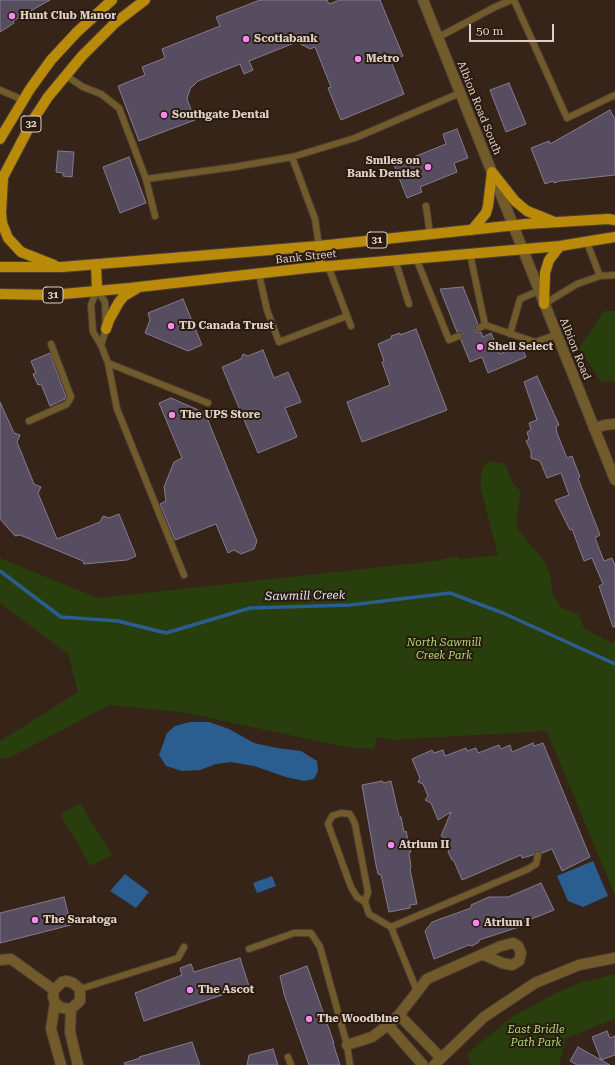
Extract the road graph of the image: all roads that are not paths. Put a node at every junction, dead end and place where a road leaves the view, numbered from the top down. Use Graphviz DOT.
graph roads {
  1 [pos="112,0"];
  2 [pos="145,0"];
  3 [pos="423,0"];
  4 [pos="513,0"];
  5 [pos="437,38"];
  6 [pos="65,75"];
  7 [pos="0,90"];
  8 [pos="460,93"];
  9 [pos="615,96"];
  10 [pos="23,100"];
  11 [pos="0,139"];
  12 [pos="292,157"];
  13 [pos="492,172"];
  14 [pos="146,179"];
  15 [pos="2,180"];
  16 [pos="426,206"];
  17 [pos="154,216"];
  18 [pos="615,220"];
  19 [pos="556,222"];
  20 [pos="512,226"];
  21 [pos="472,230"];
  22 [pos="430,234"];
  23 [pos="615,237"];
  24 [pos="586,240"];
  25 [pos="319,246"];
  26 [pos="560,246"];
  27 [pos="522,249"];
  28 [pos="470,254"];
  29 [pos="416,258"];
  30 [pos="395,260"];
  31 [pos="96,264"];
  32 [pos="0,267"];
  33 [pos="62,267"];
  34 [pos="324,267"];
  35 [pos="259,274"];
  36 [pos="615,275"];
  37 [pos="600,276"];
  38 [pos="141,287"];
  39 [pos="97,290"];
  40 [pos="538,291"];
  41 [pos="3,295"];
  42 [pos="409,304"];
  43 [pos="544,304"];
  44 [pos="347,316"];
  45 [pos="351,326"];
  46 [pos="106,329"];
  47 [pos="510,334"];
  48 [pos="556,335"];
  49 [pos="459,336"];
  50 [pos="51,344"];
  51 [pos="101,345"];
  52 [pos="108,364"];
  53 [pos="208,403"];
  54 [pos="29,421"];
  55 [pos="615,424"];
  56 [pos="594,428"];
  57 [pos="615,480"];
  58 [pos="184,575"];
  59 [pos="538,855"];
  60 [pos="365,902"];
  61 [pos="390,927"];
  62 [pos="184,947"];
  63 [pos="248,949"];
  64 [pos="484,955"];
  65 [pos="615,958"];
  66 [pos="0,960"];
  67 [pos="80,989"];
  68 [pos="54,990"];
  69 [pos="417,991"];
  70 [pos="55,1003"];
  71 [pos="71,1009"];
  72 [pos="399,1015"];
  73 [pos="388,1025"];
  74 [pos="347,1045"];
  75 [pos="288,1057"];
  76 [pos="437,1062"];
  77 [pos="61,1065"];
  78 [pos="78,1065"];
  79 [pos="291,1065"];
  80 [pos="350,1065"];
  81 [pos="423,1065"];
  1 -- 10 [label="main road, 32"];
  2 -- 6 [label="main road, 32"];
  3 -- 5 [label="street, Albion Road South"];
  4 -- 5 [label="lane"];
  4 -- 9 [label="lane"];
  5 -- 8 [label="street, Albion Road South"];
  6 -- 14 [label="lane"];
  6 -- 15 [label="main road, 32"];
  7 -- 10 [label="lane"];
  8 -- 12 [label="lane"];
  8 -- 13 [label="street, Albion Road South"];
  10 -- 11 [label="main road, 32"];
  12 -- 14 [label="lane"];
  12 -- 25 [label="lane"];
  13 -- 19 [label="main road"];
  13 -- 20 [label="street, Albion Road South"];
  13 -- 21 [label="main road"];
  14 -- 17 [label="lane"];
  15 -- 33 [label="main road"];
  16 -- 22 [label="lane"];
  18 -- 19 [label="main road, Bank Street / 31"];
  19 -- 20 [label="main road, Bank Street / 31"];
  20 -- 21 [label="main road, Bank Street / 31"];
  20 -- 27 [label="street, Albion Road"];
  21 -- 22 [label="main road, Bank Street / 31"];
  22 -- 25 [label="main road, Bank Street / 31"];
  23 -- 24 [label="main road, Bank Street / 31"];
  24 -- 26 [label="main road, Bank Street / 31"];
  24 -- 37 [label="lane"];
  25 -- 31 [label="main road, Bank Street / 31"];
  25 -- 34 [label="main road"];
  26 -- 27 [label="main road, Bank Street / 31"];
  26 -- 43 [label="main road"];
  27 -- 28 [label="main road, Bank Street / 31"];
  27 -- 40 [label="street, Albion Road"];
  28 -- 29 [label="main road, Bank Street / 31"];
  28 -- 47 [label="lane"];
  29 -- 30 [label="main road, Bank Street / 31"];
  29 -- 49 [label="lane"];
  30 -- 34 [label="main road, Bank Street / 31"];
  30 -- 42 [label="lane"];
  31 -- 33 [label="main road, Bank Street / 31"];
  31 -- 39 [label="main road"];
  32 -- 33 [label="main road, Bank Street / 31"];
  34 -- 35 [label="main road, Bank Street / 31"];
  34 -- 44 [label="lane"];
  35 -- 38 [label="main road, Bank Street / 31"];
  35 -- 44 [label="lane"];
  36 -- 37 [label="lane"];
  37 -- 43 [label="lane"];
  38 -- 39 [label="main road, Bank Street / 31"];
  38 -- 46 [label="main road"];
  39 -- 41 [label="main road, Bank Street / 31"];
  39 -- 46 [label="lane"];
  39 -- 51 [label="lane"];
  40 -- 43 [label="street, Albion Road"];
  40 -- 47 [label="lane"];
  43 -- 48 [label="street, Albion Road"];
  44 -- 45 [label="lane"];
  46 -- 51 [label="lane"];
  47 -- 48 [label="lane"];
  48 -- 56 [label="street, Albion Road"];
  50 -- 54 [label="lane"];
  51 -- 52 [label="lane"];
  52 -- 53 [label="lane"];
  52 -- 58 [label="lane"];
  55 -- 56 [label="street"];
  56 -- 57 [label="street, Albion Road"];
  59 -- 61 [label="lane"];
  60 -- 60 [label="lane"];
  60 -- 61 [label="lane"];
  61 -- 69 [label="lane"];
  62 -- 67 [label="lane"];
  63 -- 74 [label="lane"];
  64 -- 69 [label="street"];
  65 -- 76 [label="street"];
  66 -- 68 [label="street"];
  67 -- 68 [label="street"];
  67 -- 71 [label="street"];
  68 -- 70 [label="street"];
  69 -- 72 [label="street"];
  70 -- 71 [label="street"];
  70 -- 77 [label="street"];
  71 -- 78 [label="street"];
  72 -- 73 [label="street"];
  72 -- 76 [label="street"];
  73 -- 74 [label="street"];
  73 -- 81 [label="street"];
  74 -- 80 [label="lane"];
  75 -- 79 [label="lane"];
}
